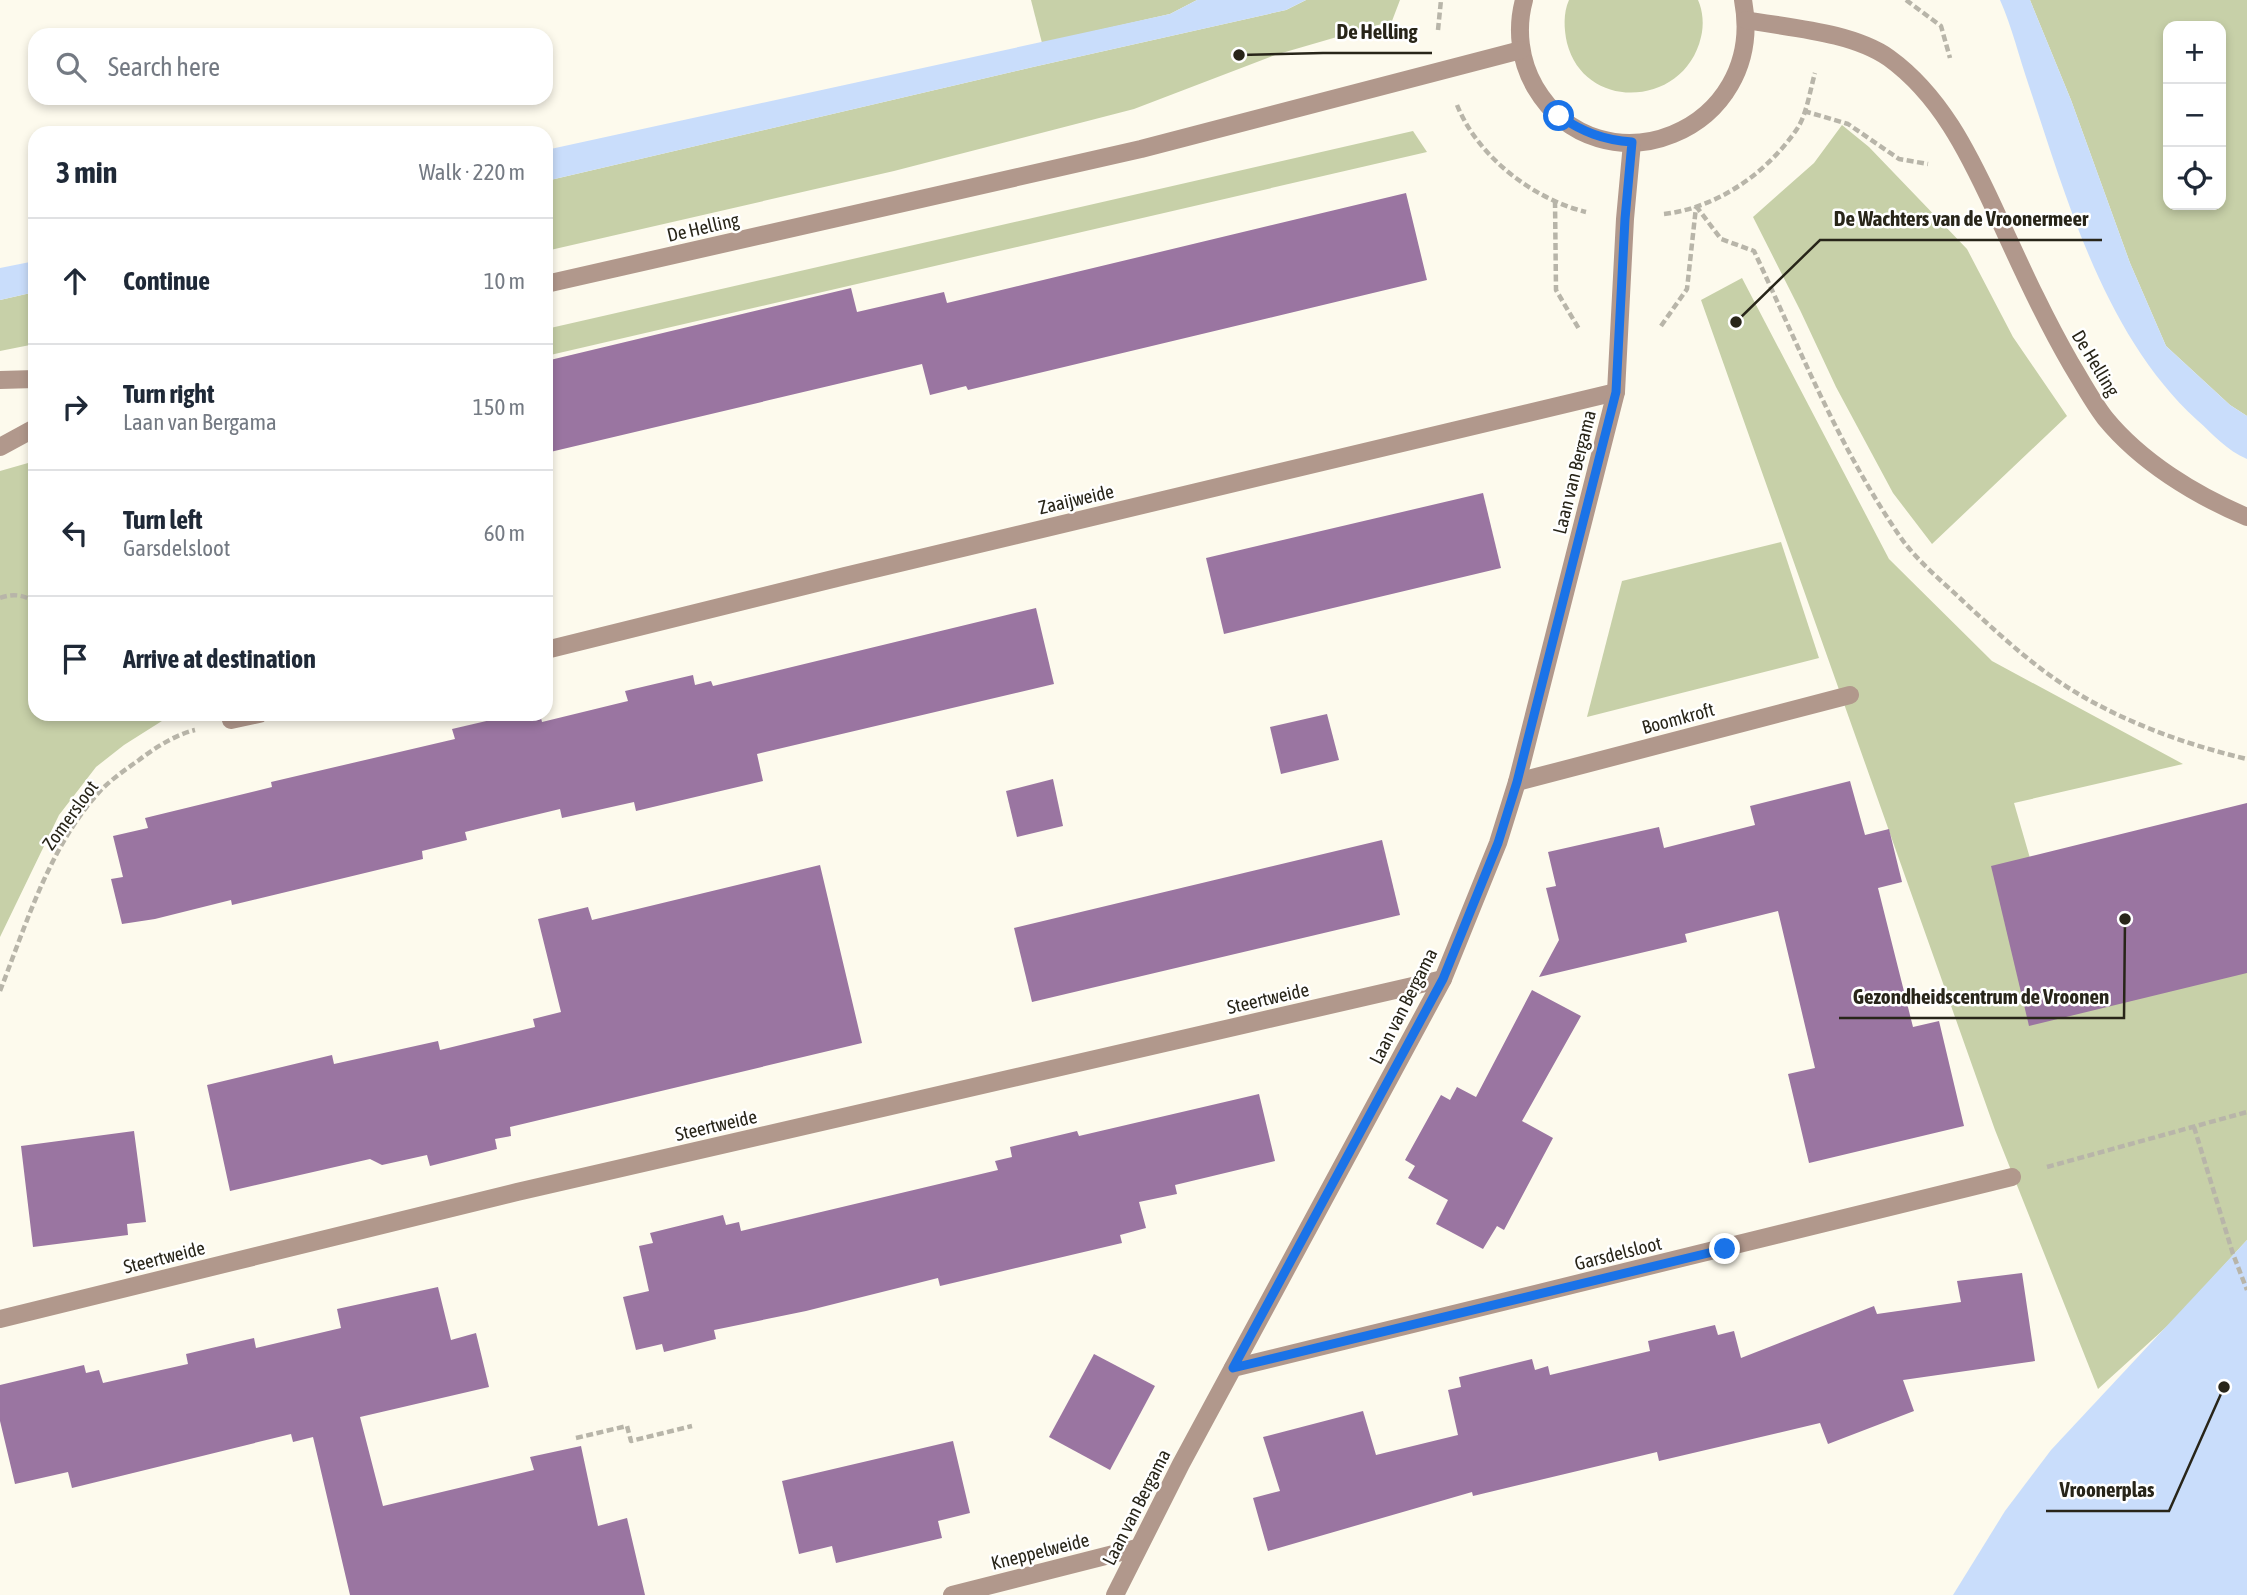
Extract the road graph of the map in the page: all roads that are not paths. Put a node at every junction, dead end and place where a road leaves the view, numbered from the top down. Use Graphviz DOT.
graph roads {
  1 [pos="1524,0"];
  2 [pos="1743,0"];
  3 [pos="1746,20"];
  4 [pos="1521,50"];
  5 [pos="1632,142"];
  6 [pos="553,282"];
  7 [pos="28,379"];
  8 [pos="0,380"];
  9 [pos="1616,392"];
  10 [pos="28,432"];
  11 [pos="0,447"];
  12 [pos="2247,517"];
  13 [pos="553,648"];
  14 [pos="1850,695"];
  15 [pos="1517,782"];
  16 [pos="1443,979"];
  17 [pos="2012,1177"];
  18 [pos="0,1319"];
  19 [pos="1233,1368"];
  20 [pos="1137,1548"];
  21 [pos="952,1595"];
  22 [pos="1115,1595"];
  1 -- 4 [label="street"];
  2 -- 3 [label="street"];
  3 -- 5 [label="street"];
  3 -- 12 [label="street, De Helling"];
  4 -- 5 [label="street"];
  4 -- 6 [label="street, De Helling"];
  5 -- 9 [label="street, Laan van Bergama"];
  7 -- 8 [label="street"];
  9 -- 13 [label="street, Zaaijweide"];
  9 -- 15 [label="street, Laan van Bergama"];
  10 -- 11 [label="street"];
  14 -- 15 [label="street, Boomkroft"];
  15 -- 16 [label="street, Laan van Bergama"];
  16 -- 18 [label="street, Steertweide"];
  16 -- 19 [label="street, Laan van Bergama"];
  17 -- 19 [label="street, Garsdelsloot"];
  19 -- 20 [label="street, Laan van Bergama"];
  20 -- 21 [label="street, Kneppelweide"];
  20 -- 22 [label="street, Laan van Bergama"];
}
